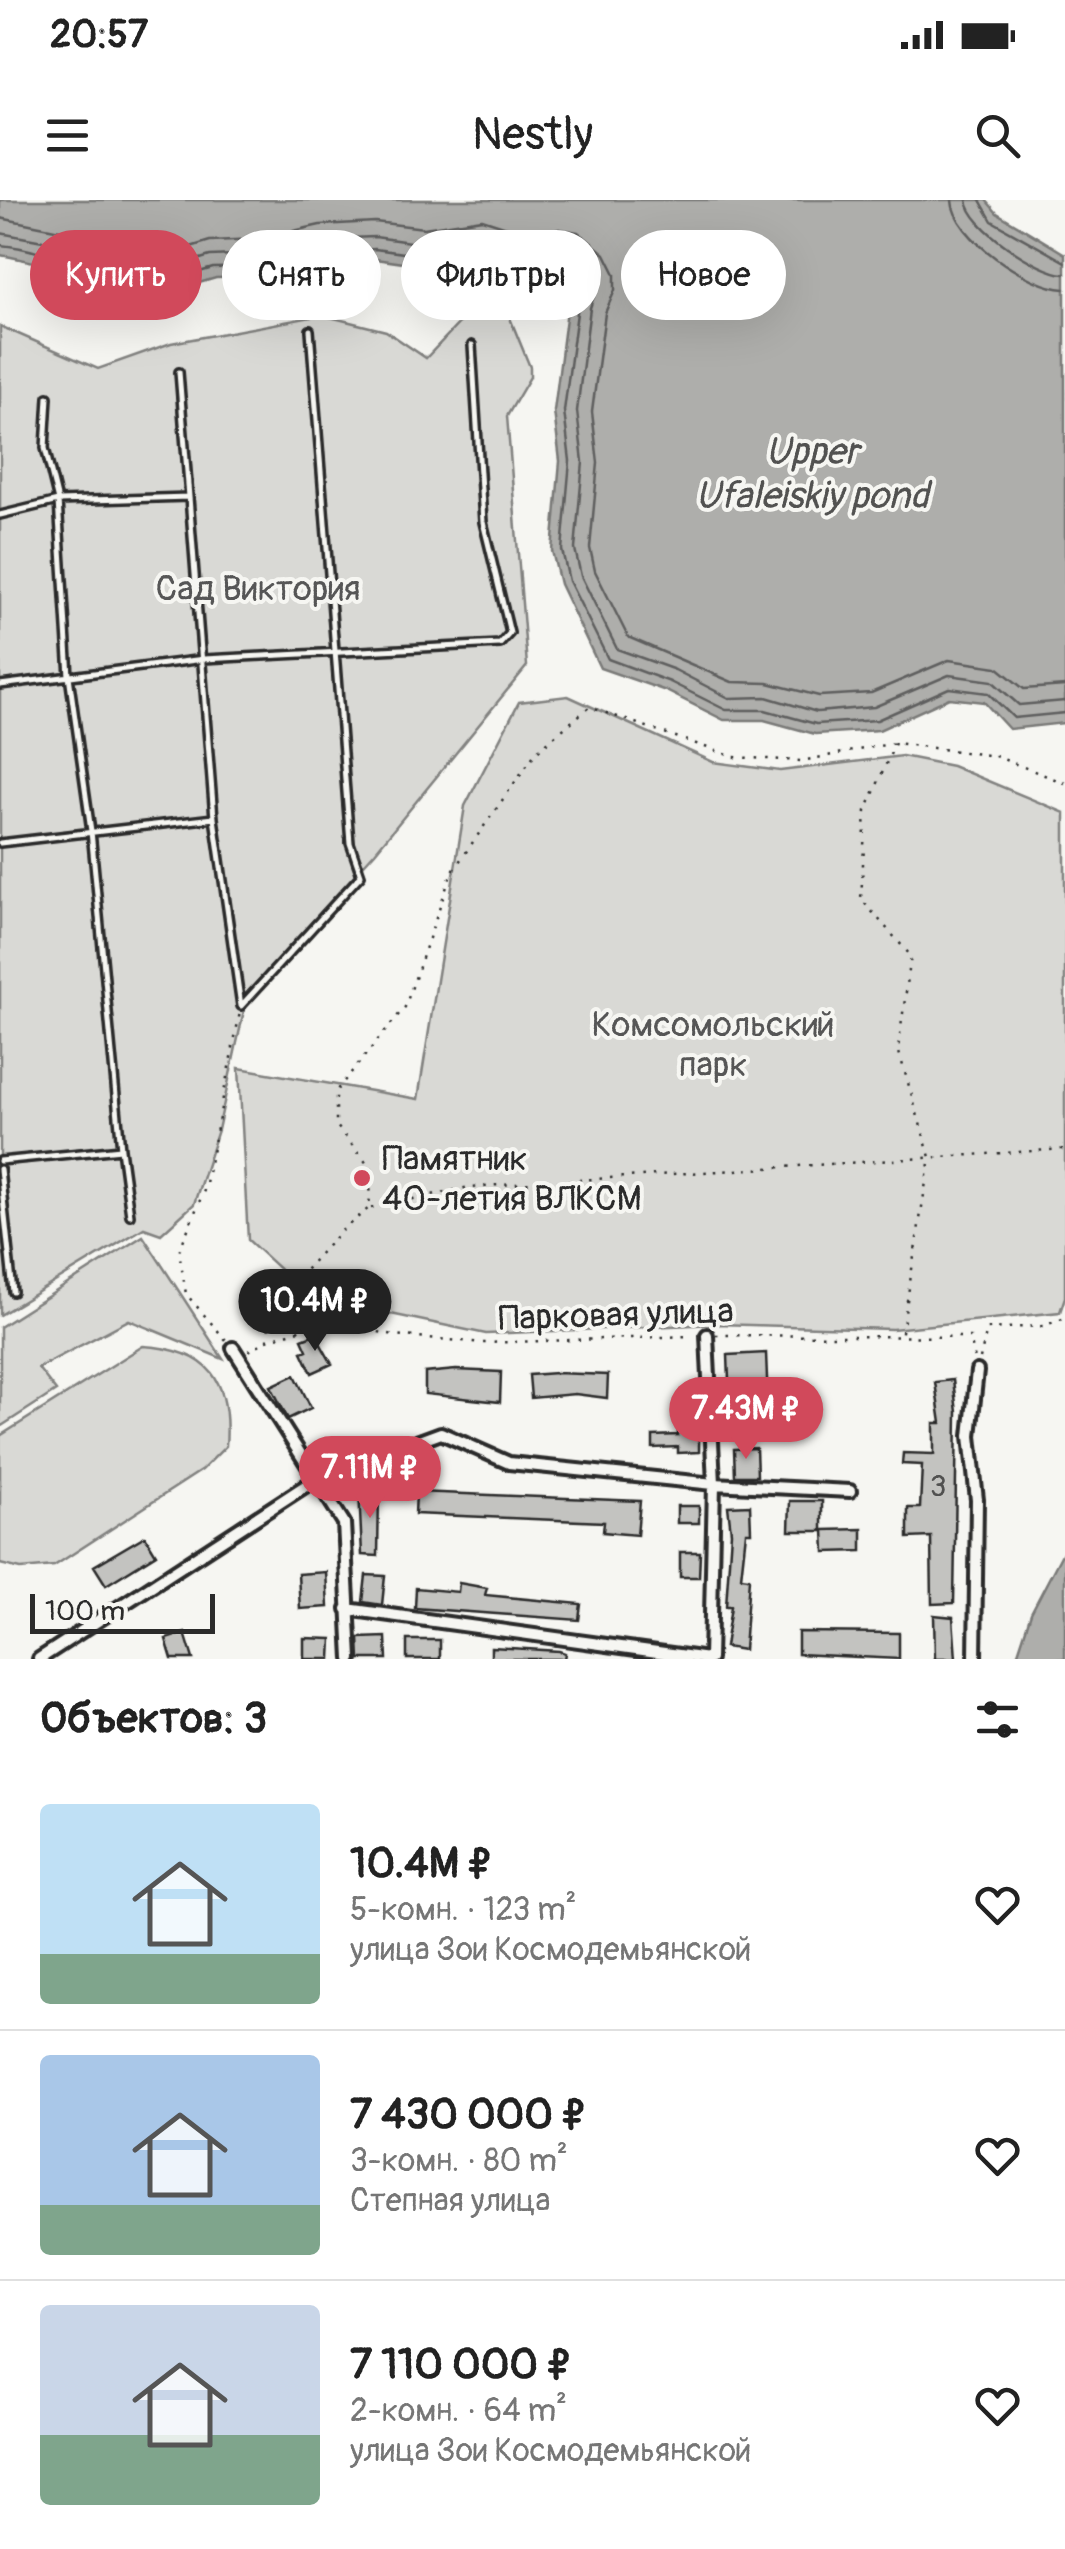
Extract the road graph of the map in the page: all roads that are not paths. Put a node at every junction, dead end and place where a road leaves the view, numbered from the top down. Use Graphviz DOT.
graph roads {
  1 [pos="310,330"];
  2 [pos="472,345"];
  3 [pos="179,372"];
  4 [pos="48,397"];
  5 [pos="189,497"];
  6 [pos="58,501"];
  7 [pos="0,515"];
  8 [pos="335,654"];
  9 [pos="204,659"];
  10 [pos="69,676"];
  11 [pos="0,685"];
  12 [pos="214,818"];
  13 [pos="91,831"];
  14 [pos="0,843"];
  15 [pos="121,1149"];
  16 [pos="0,1161"];
  17 [pos="0,1168"];
  18 [pos="130,1214"];
  19 [pos="13,1292"];
  20 [pos="707,1335"];
  21 [pos="236,1353"];
  22 [pos="977,1370"];
  23 [pos="316,1479"];
  24 [pos="714,1484"];
  25 [pos="850,1490"];
  26 [pos="347,1609"];
  27 [pos="39,1659"];
  28 [pos="351,1659"];
  29 [pos="709,1659"];
  30 [pos="975,1659"];
  1 -- 8 [label="lane"];
  2 -- 8 [label="lane"];
  3 -- 5 [label="lane"];
  4 -- 6 [label="lane"];
  5 -- 6 [label="lane"];
  5 -- 9 [label="lane"];
  6 -- 7 [label="lane"];
  6 -- 10 [label="lane"];
  8 -- 9 [label="lane"];
  8 -- 12 [label="lane"];
  9 -- 10 [label="lane"];
  9 -- 12 [label="lane"];
  10 -- 11 [label="lane"];
  10 -- 13 [label="lane"];
  12 -- 13 [label="lane"];
  13 -- 14 [label="lane"];
  13 -- 15 [label="lane"];
  15 -- 16 [label="lane"];
  15 -- 18 [label="lane"];
  17 -- 19 [label="lane"];
  20 -- 24 [label="street"];
  21 -- 23 [label="street"];
  22 -- 30 [label="street"];
  23 -- 24 [label="street"];
  23 -- 26 [label="street"];
  23 -- 27 [label="street"];
  24 -- 25 [label="street"];
  24 -- 29 [label="street"];
  26 -- 28 [label="street"];
  26 -- 29 [label="street"];
}
